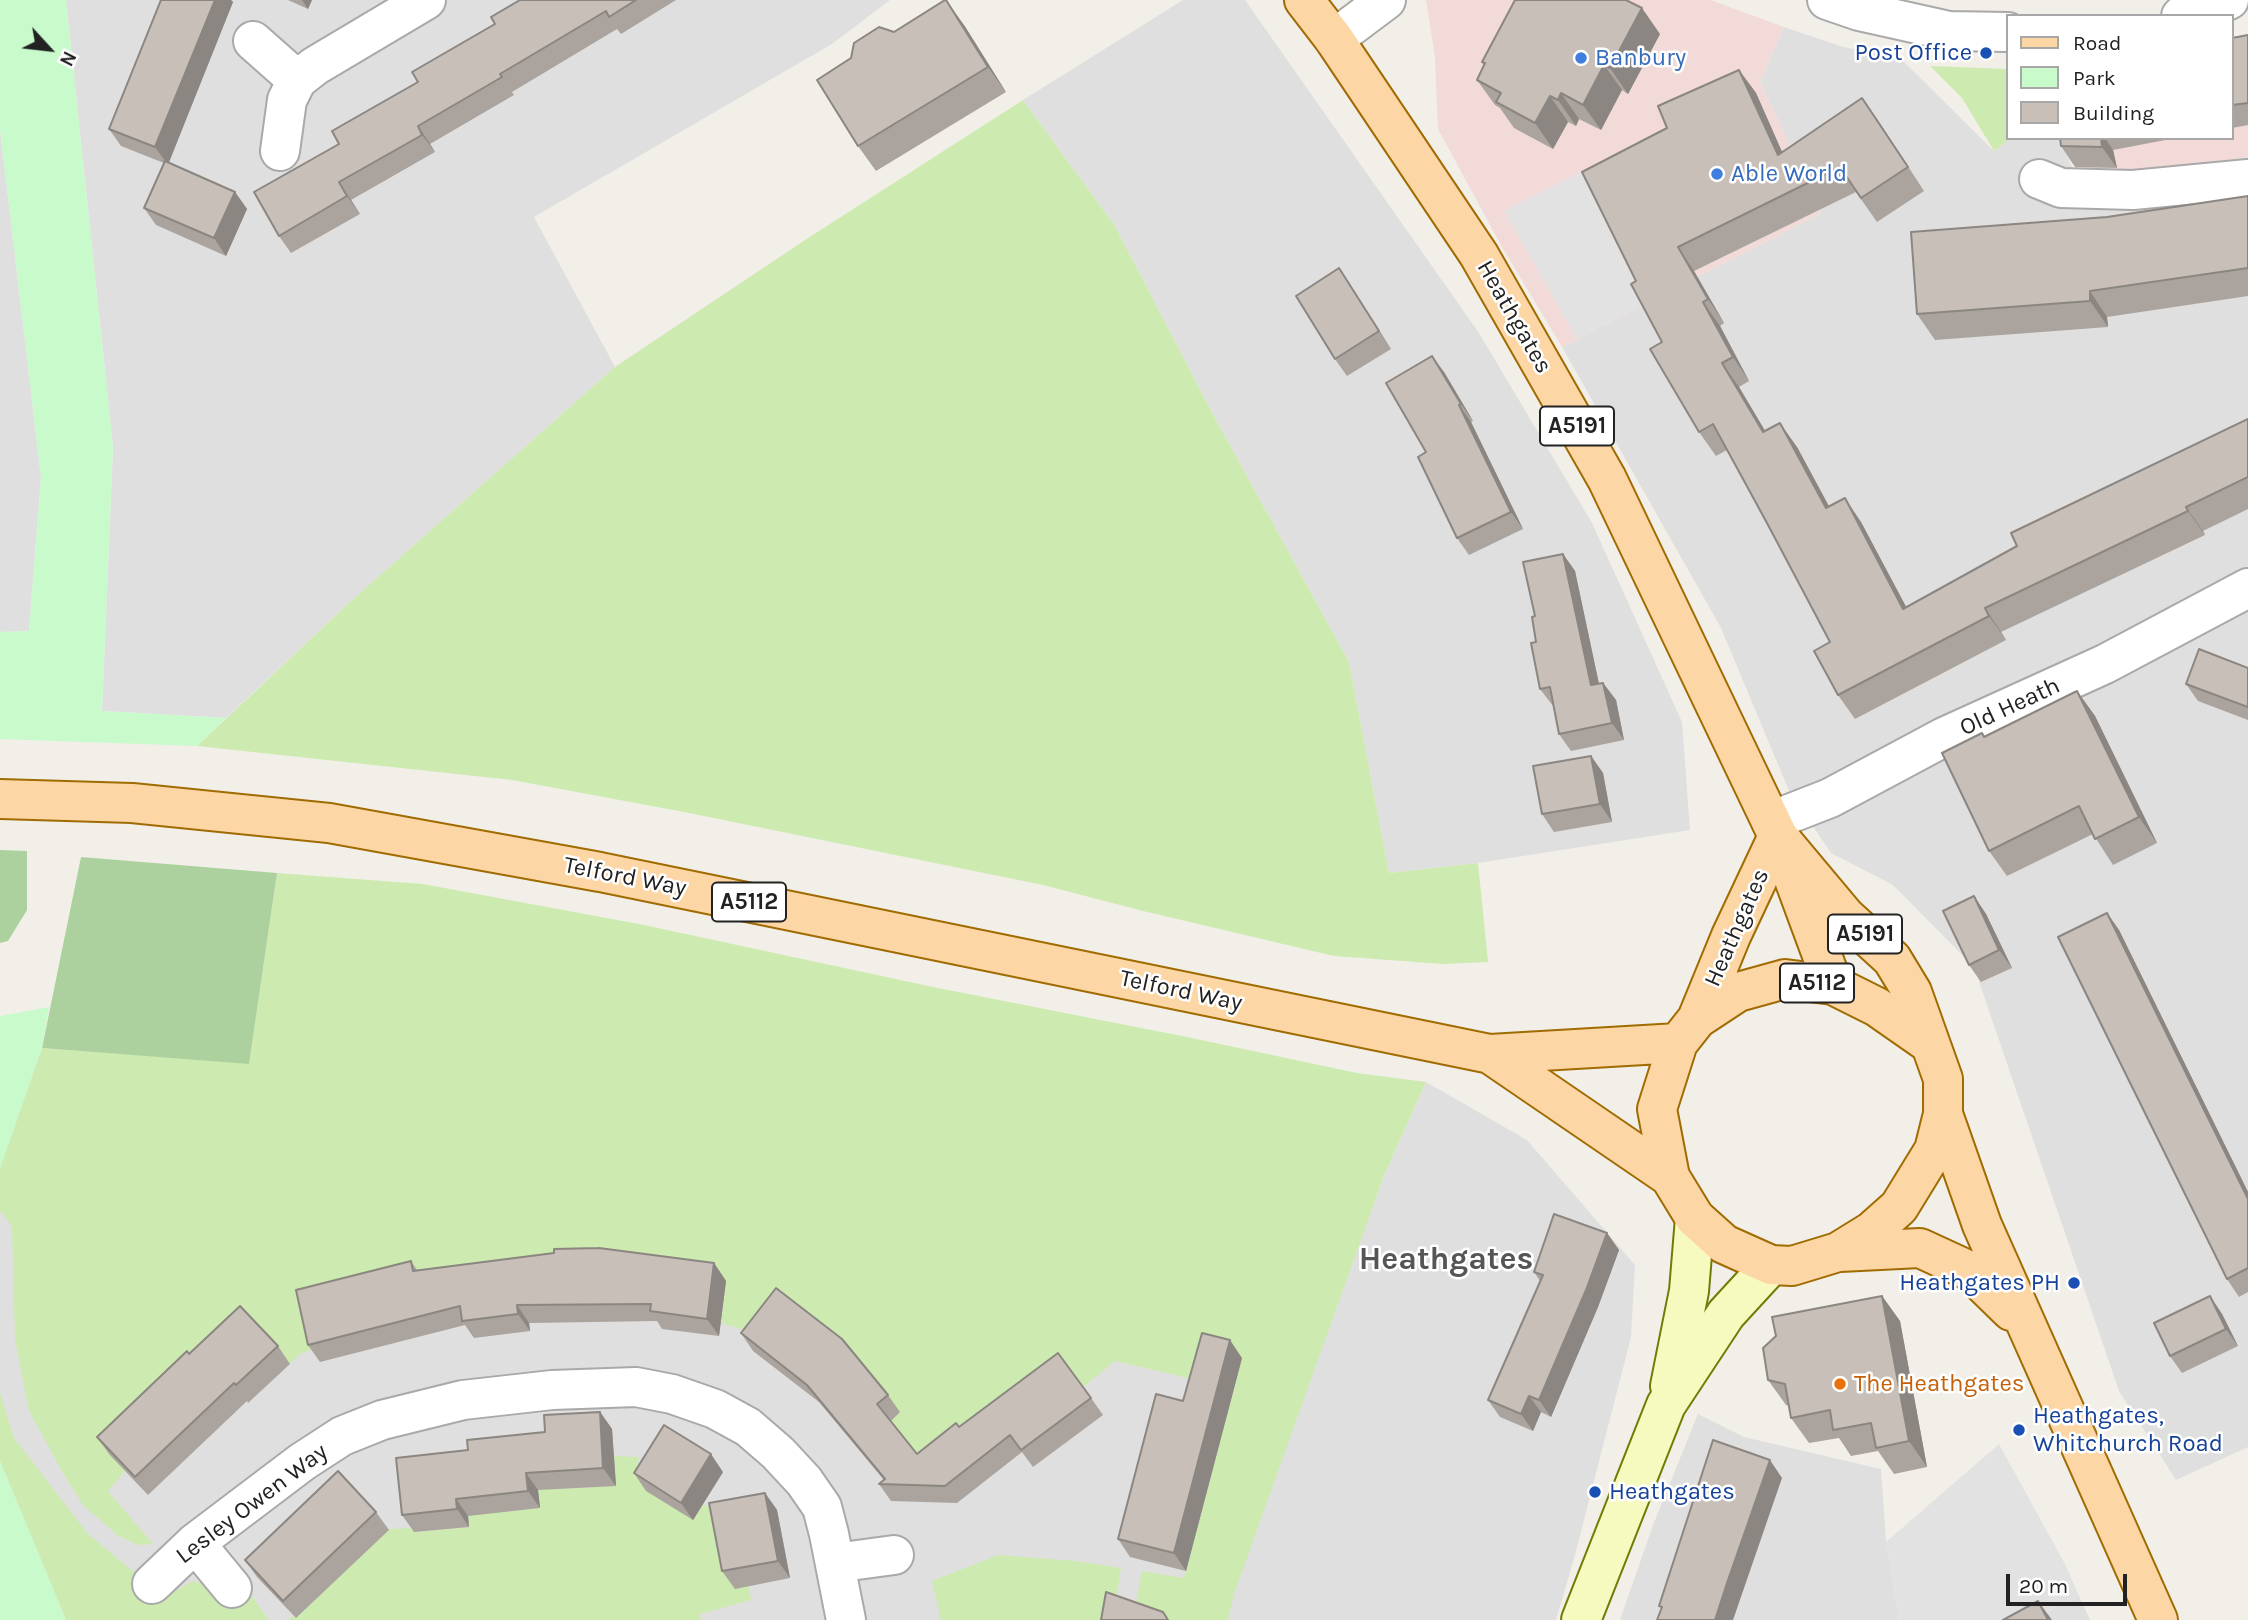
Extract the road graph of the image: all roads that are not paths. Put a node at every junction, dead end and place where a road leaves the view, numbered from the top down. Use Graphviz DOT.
graph roads {
  1 [pos="426,0"];
  2 [pos="1304,0"];
  3 [pos="1386,0"];
  4 [pos="1827,0"];
  5 [pos="2229,0"];
  6 [pos="2187,14"];
  7 [pos="2007,32"];
  8 [pos="1334,39"];
  9 [pos="253,41"];
  10 [pos="297,79"];
  11 [pos="280,151"];
  12 [pos="2039,178"];
  13 [pos="2248,179"];
  14 [pos="2248,588"];
  15 [pos="0,799"];
  16 [pos="1774,828"];
  17 [pos="1833,985"];
  18 [pos="1688,1031"];
  19 [pos="1930,1044"];
  20 [pos="1490,1054"];
  21 [pos="1943,1114"];
  22 [pos="1670,1177"];
  23 [pos="1695,1218"];
  24 [pos="1838,1252"];
  25 [pos="1771,1265"];
  26 [pos="2025,1325"];
  27 [pos="1666,1405"];
  28 [pos="195,1543"];
  29 [pos="894,1555"];
  30 [pos="835,1563"];
  31 [pos="152,1584"];
  32 [pos="232,1588"];
  33 [pos="846,1620"];
  34 [pos="1581,1620"];
  35 [pos="2158,1620"];
  1 -- 10 [label="street"];
  2 -- 8 [label="main road, A5191"];
  3 -- 8 [label="street"];
  4 -- 7 [label="street"];
  5 -- 6 [label="street"];
  8 -- 16 [label="main road, Heathgates / A5191"];
  9 -- 10 [label="street"];
  10 -- 11 [label="street"];
  12 -- 13 [label="street"];
  14 -- 16 [label="street, Old Heath"];
  15 -- 20 [label="main road, Telford Way / A5112"];
  16 -- 17 [label="main road, Heathgates / A5191"];
  16 -- 18 [label="main road, Heathgates"];
  16 -- 19 [label="main road, A5191"];
  17 -- 18 [label="main road, A5112"];
  17 -- 19 [label="main road, A5112"];
  18 -- 20 [label="main road, Telford Way / A5112"];
  18 -- 22 [label="main road, A5112"];
  19 -- 21 [label="main road, A5112"];
  20 -- 22 [label="main road, Telford Way / A5112"];
  21 -- 24 [label="main road, A5112"];
  21 -- 26 [label="main road, A5112"];
  22 -- 23 [label="main road, A5112"];
  23 -- 25 [label="main road, A5112"];
  23 -- 27 [label="main road"];
  24 -- 25 [label="main road, A5112"];
  24 -- 26 [label="main road, A5112"];
  25 -- 27 [label="main road"];
  26 -- 35 [label="main road, A5112"];
  27 -- 34 [label="main road"];
  28 -- 30 [label="street, Lesley Owen Way"];
  28 -- 31 [label="street, Lesley Owen Way"];
  28 -- 32 [label="street"];
  29 -- 30 [label="street"];
  30 -- 33 [label="street, Lesley Owen Way"];
}
